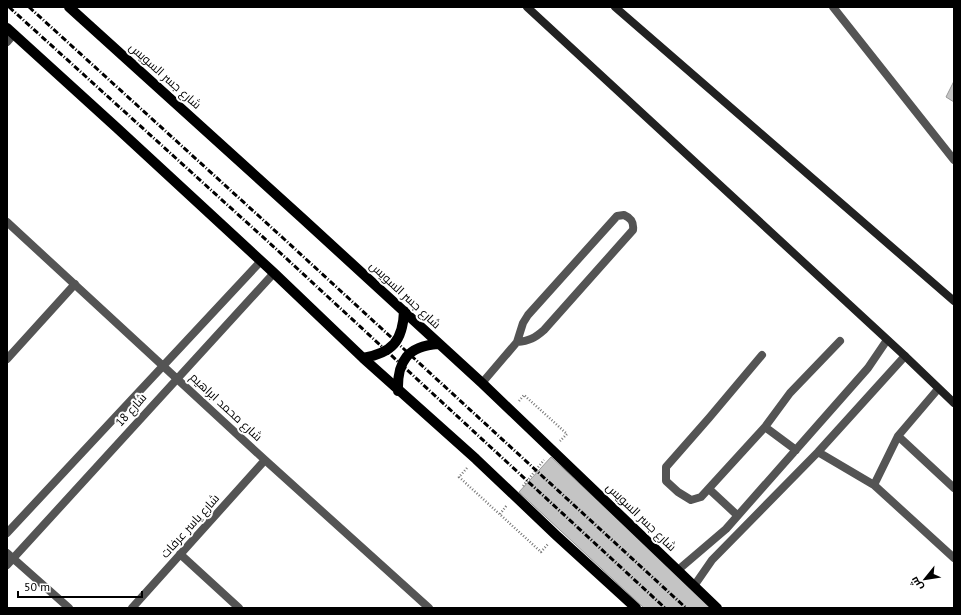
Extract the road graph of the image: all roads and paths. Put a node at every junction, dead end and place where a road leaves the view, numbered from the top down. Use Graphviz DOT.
graph roads {
  1 [pos="69,7"];
  2 [pos="527,7"];
  3 [pos="615,7"];
  4 [pos="833,7"];
  5 [pos="10,31"];
  6 [pos="7,42"];
  7 [pos="954,160"];
  8 [pos="7,222"];
  9 [pos="261,261"];
  10 [pos="274,273"];
  11 [pos="75,284"];
  12 [pos="954,302"];
  13 [pos="404,311"];
  14 [pos="887,340"];
  15 [pos="840,341"];
  16 [pos="517,342"];
  17 [pos="438,344"];
  18 [pos="762,355"];
  19 [pos="905,356"];
  20 [pos="363,358"];
  21 [pos="7,359"];
  22 [pos="163,365"];
  23 [pos="177,378"];
  24 [pos="482,383"];
  25 [pos="938,389"];
  26 [pos="398,391"];
  27 [pos="524,395"];
  28 [pos="954,403"];
  29 [pos="765,427"];
  30 [pos="898,436"];
  31 [pos="557,445"];
  32 [pos="796,450"];
  33 [pos="818,452"];
  34 [pos="548,456"];
  35 [pos="265,460"];
  36 [pos="459,476"];
  37 [pos="874,485"];
  38 [pos="954,488"];
  39 [pos="709,489"];
  40 [pos="519,491"];
  41 [pos="509,502"];
  42 [pos="500,514"];
  43 [pos="737,515"];
  44 [pos="7,533"];
  45 [pos="541,552"];
  46 [pos="180,554"];
  47 [pos="10,555"];
  48 [pos="954,558"];
  49 [pos="7,564"];
  50 [pos="678,570"];
  51 [pos="694,586"];
  52 [pos="69,608"];
  53 [pos="132,608"];
  54 [pos="239,608"];
  55 [pos="429,608"];
  56 [pos="636,608"];
  57 [pos="716,608"];
  1 -- 13 [label="main road, شارع جسر السويس"];
  2 -- 14 [label="main road"];
  3 -- 12 [label="main road"];
  4 -- 7 [label="street"];
  5 -- 6 [label="street"];
  5 -- 9 [label="main road"];
  8 -- 11 [label="street, شارع محمد ابراهيم"];
  9 -- 10 [label="main road"];
  9 -- 22 [label="street, شارع 18"];
  10 -- 20 [label="main road"];
  10 -- 23 [label="street, شارع 18"];
  11 -- 21 [label="street"];
  11 -- 22 [label="street, شارع محمد ابراهيم"];
  13 -- 17 [label="main road, شارع جسر السويس"];
  13 -- 20 [label="main road"];
  14 -- 19 [label="main road"];
  14 -- 32 [label="street"];
  15 -- 29 [label="street"];
  16 -- 16 [label="street"];
  16 -- 24 [label="street"];
  17 -- 24 [label="main road, شارع جسر السويس"];
  17 -- 26 [label="main road"];
  18 -- 39 [label="street"];
  19 -- 25 [label="main road"];
  19 -- 33 [label="street"];
  20 -- 26 [label="main road"];
  22 -- 23 [label="street, شارع محمد ابراهيم"];
  22 -- 44 [label="street, شارع 18"];
  23 -- 35 [label="street, شارع محمد ابراهيم"];
  23 -- 47 [label="street, شارع 18"];
  24 -- 50 [label="main road, شارع جسر السويس"];
  25 -- 28 [label="main road"];
  25 -- 30 [label="street"];
  26 -- 56 [label="main road"];
  27 -- 31 [label="path"];
  29 -- 32 [label="street"];
  29 -- 39 [label="street"];
  30 -- 37 [label="street"];
  30 -- 38 [label="street"];
  32 -- 43 [label="street"];
  33 -- 37 [label="street"];
  33 -- 51 [label="street"];
  34 -- 40 [label="path"];
  35 -- 46 [label="street, شارع ياسر عرفات"];
  35 -- 55 [label="street, شارع محمد ابراهيم"];
  36 -- 42 [label="path"];
  37 -- 48 [label="street"];
  39 -- 43 [label="street"];
  41 -- 42 [label="path"];
  42 -- 45 [label="path"];
  43 -- 50 [label="street"];
  46 -- 53 [label="street, شارع ياسر عرفات"];
  46 -- 54 [label="street"];
  47 -- 49 [label="street, شارع 18"];
  47 -- 52 [label="street"];
  50 -- 51 [label="main road, شارع جسر السويس"];
  51 -- 57 [label="main road, شارع جسر السويس"];
}
